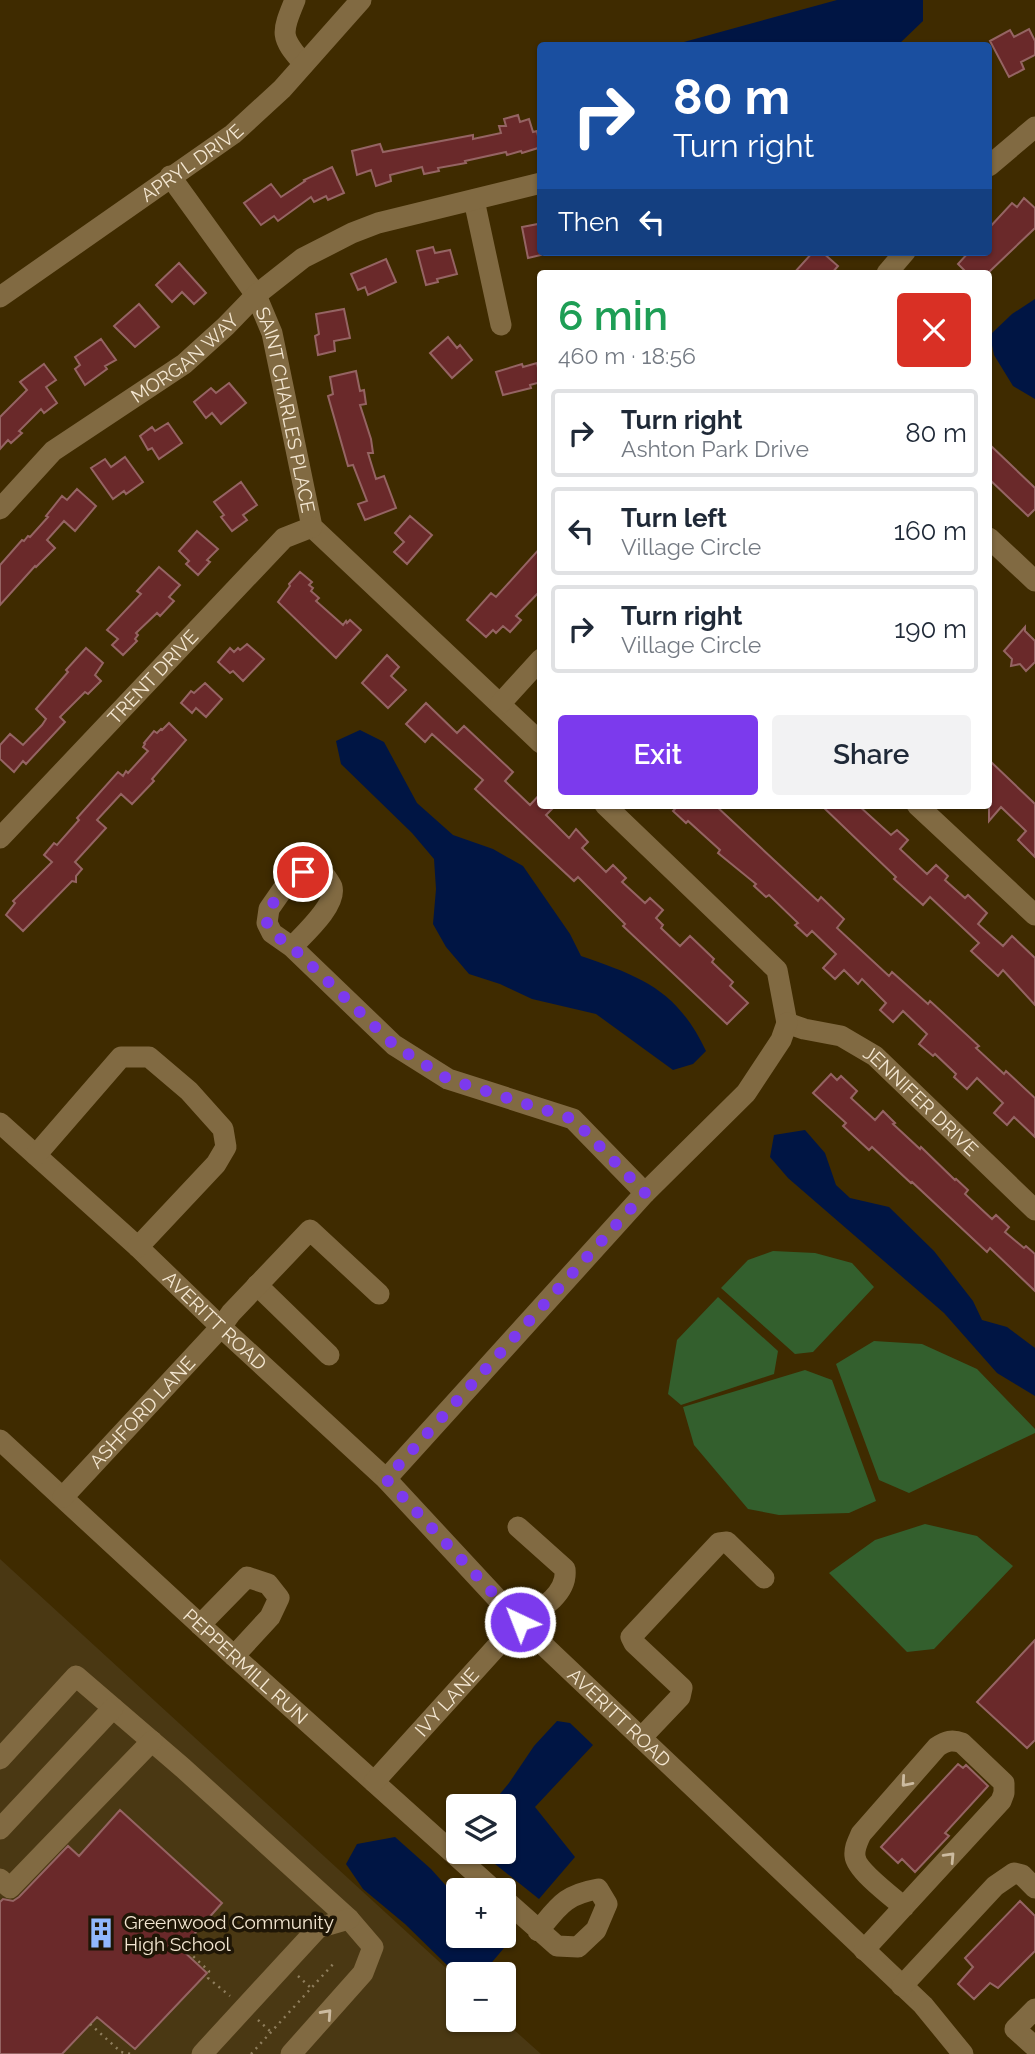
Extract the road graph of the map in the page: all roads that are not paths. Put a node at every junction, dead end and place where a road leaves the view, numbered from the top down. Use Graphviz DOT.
graph roads {
  1 [pos="295,0"];
  2 [pos="361,0"];
  3 [pos="304,64"];
  4 [pos="1035,127"];
  5 [pos="992,163"];
  6 [pos="170,176"];
  7 [pos="537,184"];
  8 [pos="474,200"];
  9 [pos="902,256"];
  10 [pos="890,270"];
  11 [pos="256,295"];
  12 [pos="0,298"];
  13 [pos="501,325"];
  14 [pos="0,509"];
  15 [pos="312,527"];
  16 [pos="992,541"];
  17 [pos="1035,581"];
  18 [pos="537,663"];
  19 [pos="500,704"];
  20 [pos="537,739"];
  21 [pos="609,809"];
  22 [pos="921,809"];
  23 [pos="0,838"];
  24 [pos="1035,915"];
  25 [pos="292,947"];
  26 [pos="787,1023"];
  27 [pos="0,1123"];
  28 [pos="36,1155"];
  29 [pos="645,1193"];
  30 [pos="1035,1210"];
  31 [pos="138,1247"];
  32 [pos="257,1285"];
  33 [pos="379,1294"];
  34 [pos="221,1327"];
  35 [pos="329,1354"];
  36 [pos="0,1440"];
  37 [pos="386,1479"];
  38 [pos="62,1497"];
  39 [pos="518,1527"];
  40 [pos="764,1578"];
  41 [pos="520,1622"];
  42 [pos="200,1625"];
  43 [pos="233,1656"];
  44 [pos="113,1708"];
  45 [pos="641,1738"];
  46 [pos="152,1741"];
  47 [pos="0,1759"];
  48 [pos="374,1782"];
  49 [pos="0,1829"];
  50 [pos="481,1878"];
  51 [pos="0,1879"];
  52 [pos="1035,1888"];
  53 [pos="904,1907"];
  54 [pos="516,1910"];
  55 [pos="349,1919"];
  56 [pos="538,1931"];
  57 [pos="864,1950"];
  58 [pos="902,1986"];
  59 [pos="1035,2009"];
  60 [pos="1035,2047"];
  61 [pos="202,2054"];
  62 [pos="291,2054"];
  63 [pos="963,2054"];
  1 -- 3 [label="street"];
  2 -- 3 [label="street, APRYL DRIVE"];
  3 -- 6 [label="street, APRYL DRIVE"];
  4 -- 5 [label="street"];
  6 -- 11 [label="street, SAINT CHARLES PLACE"];
  6 -- 12 [label="street, APRYL DRIVE"];
  7 -- 8 [label="street, MORGAN WAY"];
  8 -- 11 [label="street, MORGAN WAY"];
  8 -- 13 [label="street"];
  9 -- 10 [label="street"];
  11 -- 14 [label="street, MORGAN WAY"];
  11 -- 15 [label="street, SAINT CHARLES PLACE"];
  15 -- 19 [label="street, SAINT CHARLES PLACE"];
  15 -- 23 [label="street, TRENT DRIVE"];
  16 -- 17 [label="street"];
  18 -- 19 [label="street"];
  19 -- 20 [label="street, SAINT CHARLES PLACE"];
  21 -- 26 [label="street"];
  22 -- 24 [label="street"];
  25 -- 29 [label="street"];
  26 -- 29 [label="street"];
  26 -- 30 [label="street, JENNIFER DRIVE"];
  27 -- 28 [label="street, AVERITT ROAD"];
  28 -- 31 [label="street, AVERITT ROAD"];
  28 -- 31 [label="street"];
  29 -- 37 [label="street"];
  31 -- 34 [label="street, AVERITT ROAD"];
  32 -- 33 [label="street, ASHFORD LANE"];
  32 -- 34 [label="street, ASHFORD LANE"];
  32 -- 35 [label="street"];
  34 -- 37 [label="street, AVERITT ROAD"];
  34 -- 38 [label="street, ASHFORD LANE"];
  36 -- 38 [label="street, PEPPERMILL RUN"];
  37 -- 41 [label="street, AVERITT ROAD"];
  38 -- 42 [label="street, PEPPERMILL RUN"];
  39 -- 41 [label="street, IVY LANE"];
  40 -- 45 [label="street"];
  41 -- 45 [label="street, AVERITT ROAD"];
  41 -- 48 [label="street, IVY LANE"];
  42 -- 43 [label="street, PEPPERMILL RUN"];
  42 -- 43 [label="street"];
  43 -- 48 [label="street, PEPPERMILL RUN"];
  44 -- 46 [label="street"];
  44 -- 47 [label="street"];
  44 -- 49 [label="street"];
  45 -- 57 [label="street, AVERITT ROAD"];
  46 -- 51 [label="street"];
  46 -- 55 [label="street"];
  48 -- 50 [label="street, PEPPERMILL RUN"];
  52 -- 58 [label="street"];
  53 -- 53 [label="street, one-way"];
  53 -- 57 [label="street"];
  54 -- 56 [label="street"];
  55 -- 61 [label="street"];
  62 -- 55 [label="street, one-way"];
  57 -- 58 [label="street, AVERITT ROAD"];
  58 -- 63 [label="street, AVERITT ROAD"];
  59 -- 60 [label="street"];
}
